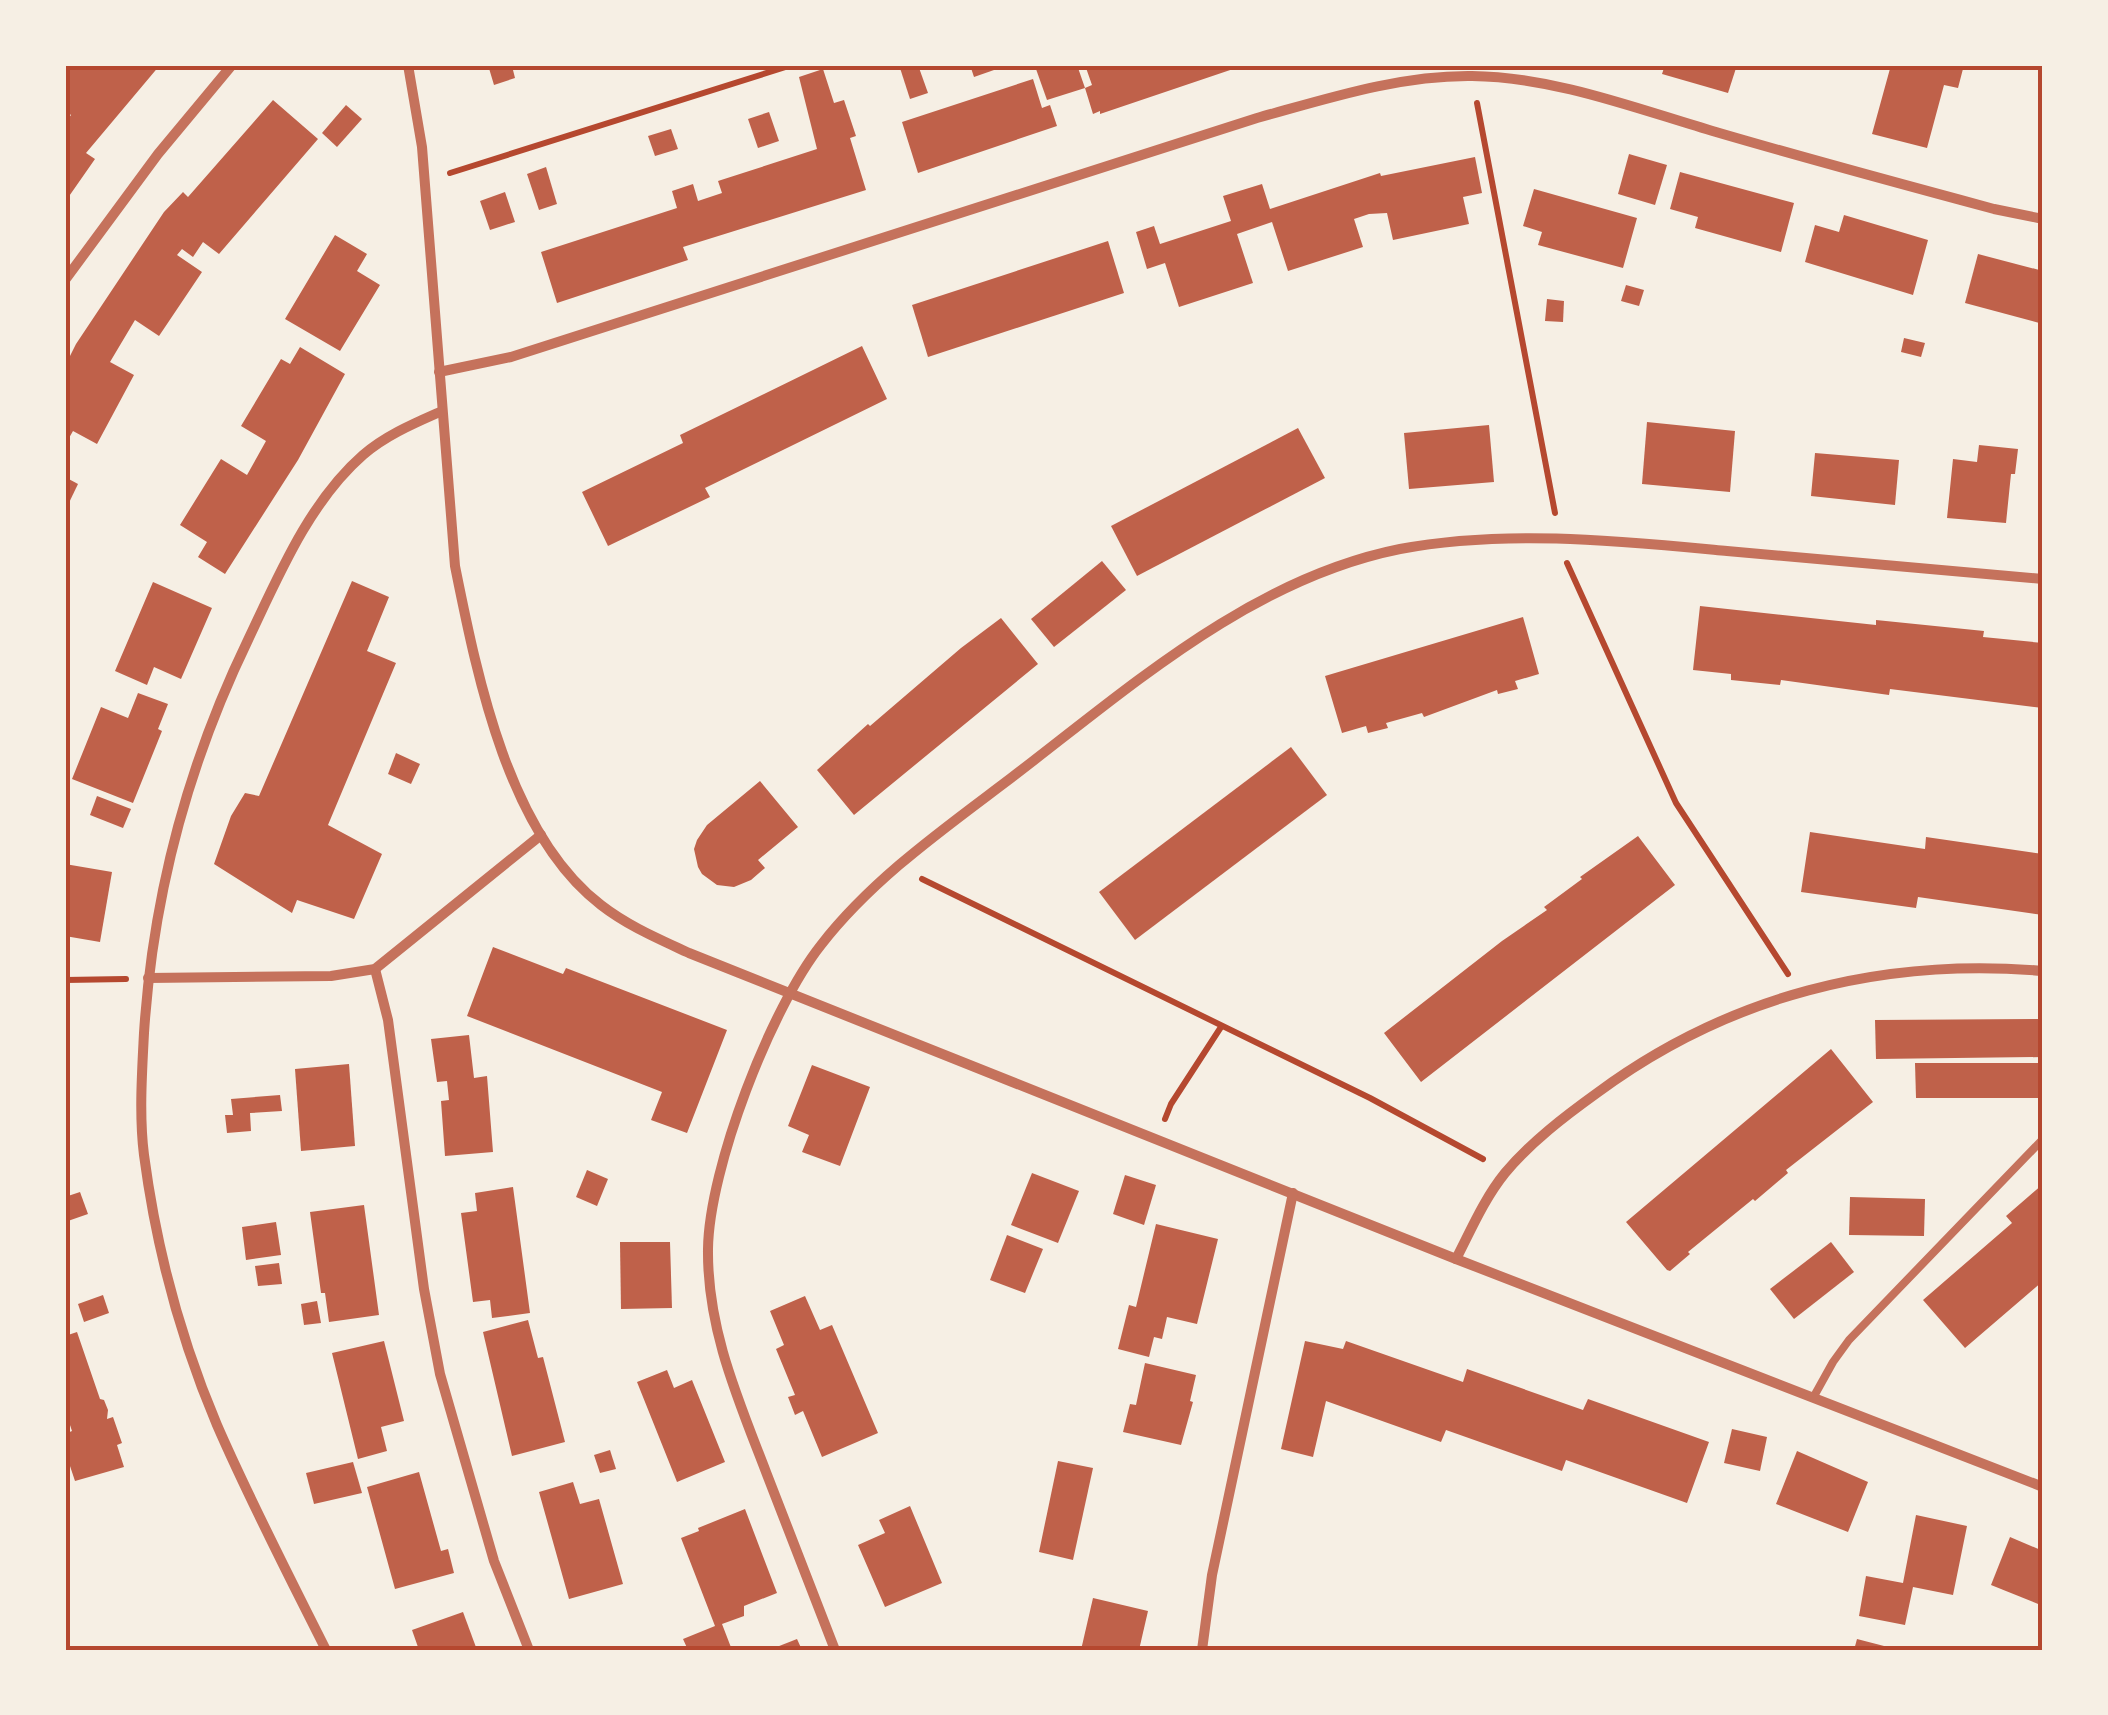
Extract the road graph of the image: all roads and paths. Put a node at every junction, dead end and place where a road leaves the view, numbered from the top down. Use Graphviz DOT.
graph roads {
  1 [pos="232,65"];
  2 [pos="408,65"];
  3 [pos="792,65"];
  4 [pos="1472,76"];
  5 [pos="424,181"];
  6 [pos="2043,219"];
  7 [pos="65,280"];
  8 [pos="439,372"];
  9 [pos="442,411"];
  10 [pos="1557,540"];
  11 [pos="2043,580"];
  12 [pos="541,835"];
  13 [pos="898,868"];
  14 [pos="375,969"];
  15 [pos="2043,971"];
  16 [pos="148,978"];
  17 [pos="65,980"];
  18 [pos="1800,991"];
  19 [pos="788,992"];
  20 [pos="1222,1027"];
  21 [pos="1157,1139"];
  22 [pos="2043,1139"];
  23 [pos="1506,1173"];
  24 [pos="1292,1193"];
  25 [pos="1456,1259"];
  26 [pos="1814,1398"];
  27 [pos="2043,1487"];
  28 [pos="326,1650"];
  29 [pos="529,1650"];
  30 [pos="835,1650"];
  31 [pos="1202,1650"];
  1 -- 7 [label="street"];
  2 -- 5 [label="street"];
  3 -- 5 [label="path"];
  4 -- 6 [label="street"];
  4 -- 8 [label="street"];
  4 -- 10 [label="path"];
  5 -- 8 [label="street"];
  8 -- 9 [label="street"];
  9 -- 12 [label="street"];
  9 -- 16 [label="street"];
  10 -- 11 [label="street"];
  10 -- 13 [label="street"];
  10 -- 18 [label="path"];
  12 -- 14 [label="street"];
  12 -- 19 [label="street"];
  13 -- 19 [label="street"];
  13 -- 20 [label="path"];
  14 -- 16 [label="street"];
  14 -- 29 [label="street"];
  15 -- 18 [label="street"];
  16 -- 17 [label="path"];
  16 -- 28 [label="street"];
  18 -- 23 [label="street"];
  19 -- 21 [label="street"];
  19 -- 30 [label="street"];
  20 -- 21 [label="path"];
  20 -- 23 [label="path"];
  21 -- 24 [label="street"];
  22 -- 26 [label="lane"];
  23 -- 25 [label="street"];
  24 -- 25 [label="street"];
  24 -- 31 [label="street"];
  25 -- 26 [label="street"];
  26 -- 27 [label="street"];
}
